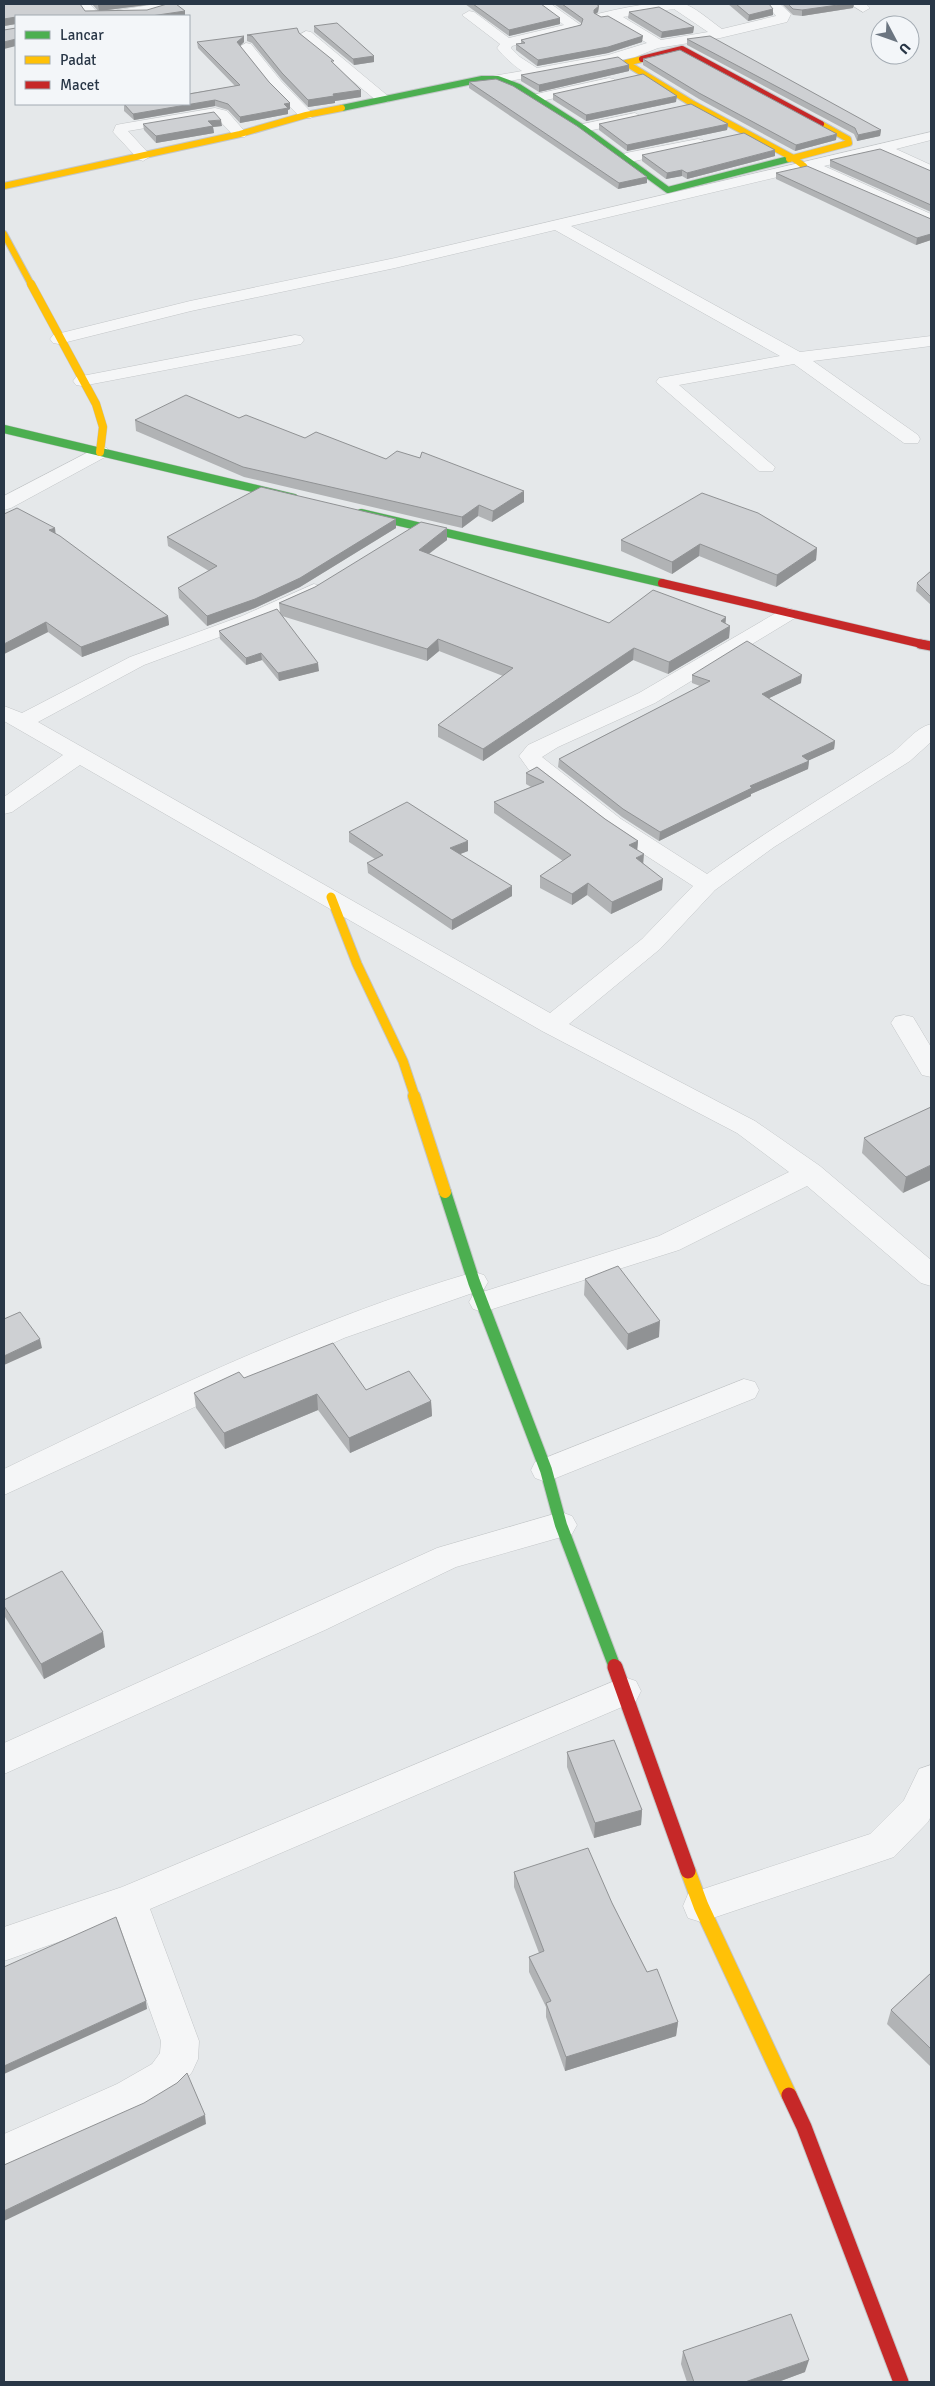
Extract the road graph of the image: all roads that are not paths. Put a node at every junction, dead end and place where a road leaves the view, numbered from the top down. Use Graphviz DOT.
graph roads {
  1 [pos="133,4"];
  2 [pos="169,4"];
  3 [pos="543,4"];
  4 [pos="676,4"];
  5 [pos="773,4"];
  6 [pos="88,10"];
  7 [pos="468,14"];
  8 [pos="109,15"];
  9 [pos="609,15"];
  10 [pos="574,23"];
  11 [pos="720,34"];
  12 [pos="306,35"];
  13 [pos="507,43"];
  14 [pos="656,43"];
  15 [pos="678,46"];
  16 [pos="246,47"];
  17 [pos="532,72"];
  18 [pos="644,74"];
  19 [pos="498,79"];
  20 [pos="537,98"];
  21 [pos="384,99"];
  22 [pos="693,104"];
  23 [pos="675,108"];
  24 [pos="647,114"];
  25 [pos="306,115"];
  26 [pos="583,128"];
  27 [pos="749,132"];
  28 [pos="240,134"];
  29 [pos="931,136"];
  30 [pos="845,145"];
  31 [pos="881,148"];
  32 [pos="861,152"];
  33 [pos="143,156"];
  34 [pos="626,158"];
  35 [pos="802,163"];
  36 [pos="931,170"];
  37 [pos="4,186"];
  38 [pos="670,194"];
  39 [pos="931,220"];
  40 [pos="558,225"];
  41 [pos="4,234"];
  42 [pos="59,339"];
  43 [pos="295,340"];
  44 [pos="931,341"];
  45 [pos="797,358"];
  46 [pos="82,381"];
  47 [pos="4,429"];
  48 [pos="911,438"];
  49 [pos="100,452"];
  50 [pos="766,467"];
  51 [pos="301,499"];
  52 [pos="4,504"];
  53 [pos="350,511"];
  54 [pos="417,526"];
  55 [pos="395,540"];
  56 [pos="333,579"];
  57 [pos="788,614"];
  58 [pos="931,646"];
  59 [pos="13,717"];
  60 [pos="931,731"];
  61 [pos="80,754"];
  62 [pos="4,807"];
  63 [pos="707,885"];
  64 [pos="331,897"];
  65 [pos="904,1023"];
  66 [pos="551,1024"];
  67 [pos="931,1069"];
  68 [pos="810,1173"];
  69 [pos="931,1276"];
  70 [pos="479,1292"];
  71 [pos="744,1390"];
  72 [pos="546,1470"];
  73 [pos="4,1483"];
  74 [pos="561,1525"];
  75 [pos="624,1690"];
  76 [pos="4,1759"];
  77 [pos="931,1780"];
  78 [pos="129,1901"];
  79 [pos="701,1906"];
  80 [pos="4,1944"];
  81 [pos="4,2154"];
  82 [pos="901,2382"];
  1 -- 6 [label="street"];
  2 -- 8 [label="street"];
  3 -- 10 [label="street"];
  4 -- 9 [label="street"];
  4 -- 11 [label="street"];
  5 -- 11 [label="street"];
  7 -- 13 [label="street"];
  9 -- 10 [label="street"];
  9 -- 14 [label="street"];
  10 -- 13 [label="street"];
  11 -- 15 [label="street"];
  12 -- 21 [label="street"];
  13 -- 17 [label="street"];
  14 -- 15 [label="street"];
  14 -- 17 [label="street"];
  15 -- 18 [label="street"];
  15 -- 30 [label="street"];
  16 -- 25 [label="street"];
  17 -- 19 [label="street"];
  18 -- 20 [label="street"];
  18 -- 22 [label="street"];
  19 -- 20 [label="street"];
  19 -- 21 [label="street"];
  20 -- 26 [label="street"];
  21 -- 25 [label="street"];
  22 -- 23 [label="street"];
  22 -- 27 [label="street"];
  24 -- 26 [label="street"];
  25 -- 28 [label="street"];
  26 -- 34 [label="street"];
  27 -- 34 [label="street"];
  27 -- 35 [label="street"];
  28 -- 33 [label="street"];
  28 -- 33 [label="street"];
  29 -- 31 [label="street"];
  30 -- 32 [label="street"];
  30 -- 35 [label="street"];
  31 -- 32 [label="street"];
  31 -- 36 [label="street"];
  32 -- 35 [label="street"];
  33 -- 37 [label="street"];
  34 -- 38 [label="street"];
  35 -- 38 [label="street"];
  35 -- 39 [label="street"];
  38 -- 40 [label="street"];
  40 -- 42 [label="street"];
  40 -- 45 [label="street"];
  41 -- 42 [label="street"];
  42 -- 46 [label="street"];
  43 -- 46 [label="street"];
  44 -- 45 [label="street"];
  45 -- 48 [label="street"];
  45 -- 50 [label="street"];
  46 -- 49 [label="street"];
  47 -- 49 [label="street"];
  49 -- 51 [label="street"];
  49 -- 52 [label="street"];
  53 -- 54 [label="street"];
  54 -- 55 [label="street"];
  54 -- 57 [label="street"];
  56 -- 59 [label="street"];
  57 -- 58 [label="street"];
  57 -- 63 [label="street"];
  59 -- 61 [label="street"];
  60 -- 63 [label="street"];
  61 -- 62 [label="street"];
  61 -- 64 [label="street"];
  63 -- 66 [label="street"];
  64 -- 66 [label="street"];
  64 -- 70 [label="street"];
  65 -- 67 [label="street"];
  66 -- 68 [label="street"];
  68 -- 69 [label="street"];
  68 -- 70 [label="street"];
  70 -- 72 [label="street"];
  70 -- 73 [label="street"];
  71 -- 72 [label="street"];
  72 -- 74 [label="street"];
  74 -- 75 [label="street"];
  74 -- 76 [label="street"];
  75 -- 78 [label="street"];
  75 -- 79 [label="street"];
  77 -- 79 [label="street"];
  78 -- 80 [label="street"];
  78 -- 81 [label="street"];
  79 -- 82 [label="street"];
}
